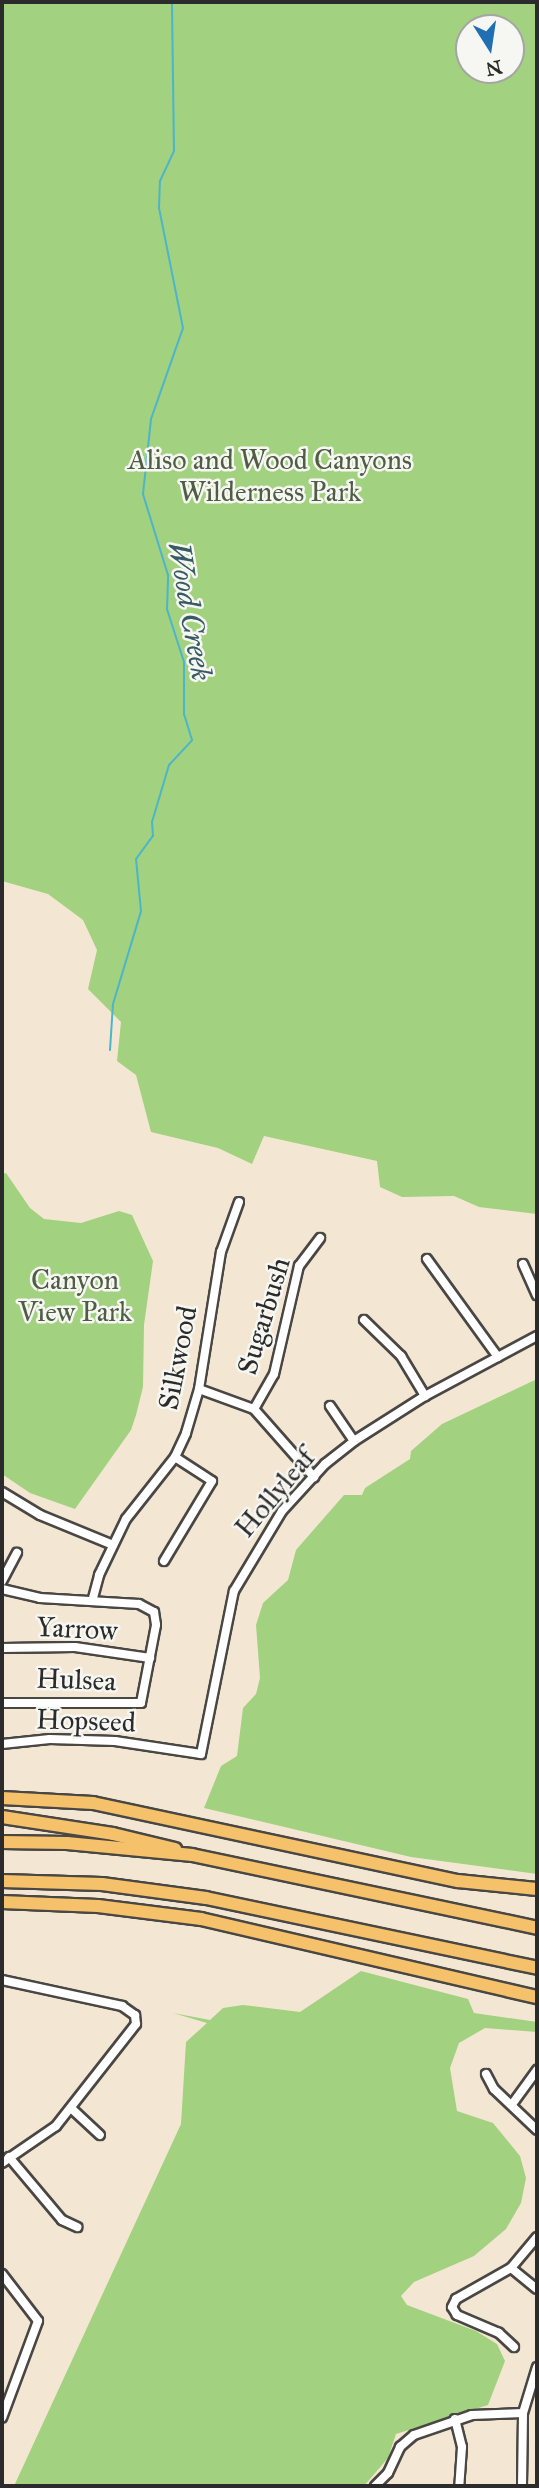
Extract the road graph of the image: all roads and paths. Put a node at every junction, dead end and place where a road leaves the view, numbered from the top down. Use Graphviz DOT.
graph roads {
  1 [pos="239,1202"];
  2 [pos="320,1238"];
  3 [pos="427,1258"];
  4 [pos="523,1264"];
  5 [pos="537,1295"];
  6 [pos="364,1320"];
  7 [pos="537,1336"];
  8 [pos="498,1357"];
  9 [pos="199,1389"];
  10 [pos="425,1396"];
  11 [pos="330,1406"];
  12 [pos="254,1409"];
  13 [pos="354,1441"];
  14 [pos="175,1457"];
  15 [pos="314,1477"];
  16 [pos="2,1492"];
  17 [pos="113,1545"];
  18 [pos="17,1553"];
  19 [pos="164,1561"];
  20 [pos="2,1581"];
  21 [pos="2,1589"];
  22 [pos="93,1598"];
  23 [pos="2,1648"];
  24 [pos="150,1658"];
  25 [pos="2,1703"];
  26 [pos="2,1744"];
  27 [pos="169,1751"];
  28 [pos="2,1798"];
  29 [pos="2,1817"];
  30 [pos="2,1842"];
  31 [pos="192,1856"];
  32 [pos="2,1881"];
  33 [pos="537,1889"];
  34 [pos="2,1902"];
  35 [pos="537,1928"];
  36 [pos="537,1968"];
  37 [pos="2,1979"];
  38 [pos="537,1997"];
  39 [pos="537,2070"];
  40 [pos="486,2074"];
  41 [pos="513,2103"];
  42 [pos="72,2109"];
  43 [pos="537,2130"];
  44 [pos="100,2135"];
  45 [pos="5,2160"];
  46 [pos="77,2227"];
  47 [pos="537,2238"];
  48 [pos="510,2268"];
  49 [pos="2,2274"];
  50 [pos="537,2290"];
  51 [pos="514,2347"];
  52 [pos="537,2367"];
  53 [pos="523,2413"];
  54 [pos="2,2418"];
  55 [pos="455,2418"];
  56 [pos="375,2486"];
  57 [pos="459,2486"];
  58 [pos="522,2486"];
  1 -- 9 [label="street, Silkwood"];
  2 -- 12 [label="street, Sugarbush"];
  3 -- 8 [label="street"];
  4 -- 5 [label="street"];
  6 -- 10 [label="street"];
  7 -- 8 [label="street, Hollyleaf"];
  8 -- 10 [label="street, Hollyleaf"];
  9 -- 12 [label="street"];
  9 -- 14 [label="street, Silkwood"];
  10 -- 13 [label="street, Hollyleaf"];
  11 -- 13 [label="street"];
  12 -- 15 [label="street"];
  13 -- 15 [label="street, Hollyleaf"];
  14 -- 17 [label="street, Silkwood"];
  14 -- 19 [label="street"];
  15 -- 27 [label="street, Hollyleaf"];
  16 -- 17 [label="street"];
  17 -- 22 [label="street, Silkwood"];
  18 -- 20 [label="street"];
  21 -- 22 [label="street"];
  22 -- 24 [label="street"];
  23 -- 24 [label="street, Yarrow"];
  24 -- 25 [label="street, Hulsea"];
  26 -- 27 [label="street, Hopseed"];
  28 -- 33 [label="highway"];
  29 -- 31 [label="highway"];
  30 -- 31 [label="highway"];
  31 -- 35 [label="highway"];
  32 -- 36 [label="highway"];
  34 -- 38 [label="highway"];
  37 -- 42 [label="street"];
  39 -- 41 [label="street"];
  40 -- 41 [label="street"];
  41 -- 43 [label="street"];
  42 -- 44 [label="street"];
  42 -- 45 [label="street"];
  45 -- 46 [label="street"];
  47 -- 48 [label="street"];
  48 -- 50 [label="street"];
  48 -- 51 [label="street"];
  49 -- 54 [label="street"];
  52 -- 53 [label="street"];
  53 -- 55 [label="street"];
  53 -- 58 [label="street"];
  55 -- 56 [label="street"];
  55 -- 57 [label="street"];
}
